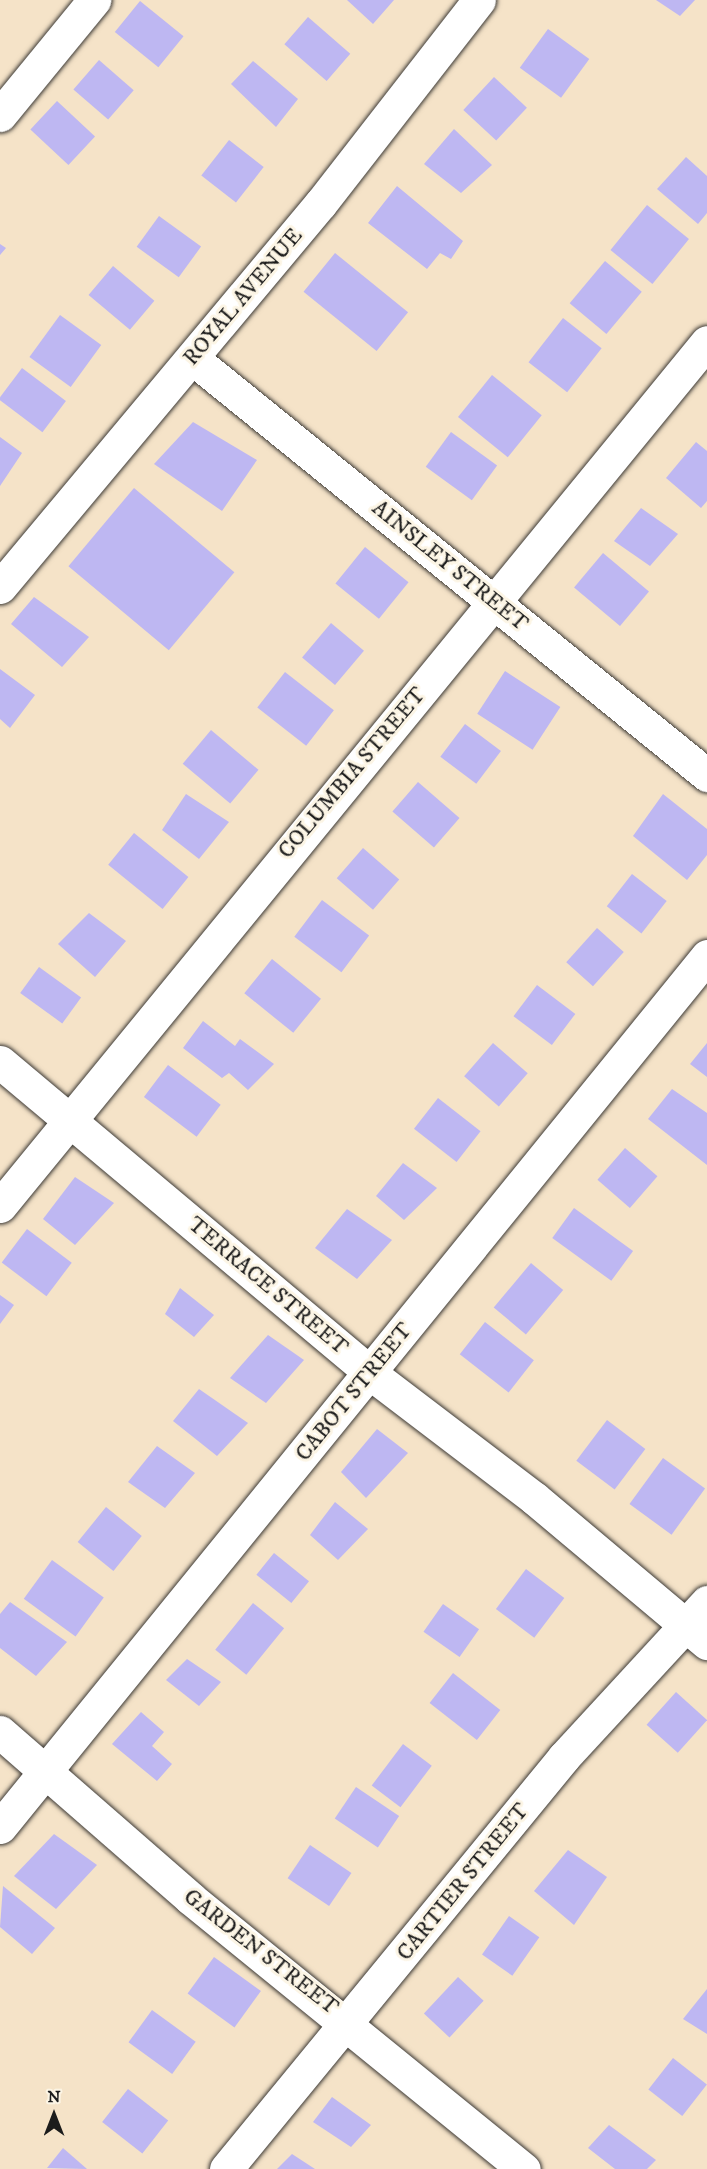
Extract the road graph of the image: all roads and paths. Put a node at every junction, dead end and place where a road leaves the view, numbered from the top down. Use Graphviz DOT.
graph roads {
  1 [pos="94,0"];
  2 [pos="479,0"];
  3 [pos="0,114"];
  4 [pos="707,342"];
  5 [pos="192,358"];
  6 [pos="0,587"];
  7 [pos="496,602"];
  8 [pos="707,775"];
  9 [pos="707,956"];
  10 [pos="0,1062"];
  11 [pos="71,1123"];
  12 [pos="0,1206"];
  13 [pos="370,1373"];
  14 [pos="701,1624"];
  15 [pos="0,1732"];
  16 [pos="45,1768"];
  17 [pos="0,1827"];
  18 [pos="350,2022"];
  19 [pos="226,2169"];
  20 [pos="524,2169"];
  1 -- 3 [label="street"];
  2 -- 5 [label="street, ROYAL AVENUE"];
  4 -- 7 [label="street, COLUMBIA STREET"];
  5 -- 6 [label="street, ROYAL AVENUE"];
  5 -- 7 [label="street, AINSLEY STREET"];
  7 -- 8 [label="street, AINSLEY STREET"];
  7 -- 11 [label="street, COLUMBIA STREET"];
  9 -- 13 [label="street, CABOT STREET"];
  10 -- 11 [label="street, TERRACE STREET"];
  11 -- 12 [label="street, COLUMBIA STREET"];
  11 -- 13 [label="street, TERRACE STREET"];
  13 -- 14 [label="street, TERRACE STREET"];
  13 -- 16 [label="street, CABOT STREET"];
  14 -- 18 [label="street, CARTIER STREET"];
  15 -- 16 [label="street, GARDEN STREET"];
  16 -- 17 [label="street, CABOT STREET"];
  16 -- 18 [label="street, GARDEN STREET"];
  18 -- 19 [label="street, CARTIER STREET"];
  18 -- 20 [label="street, GARDEN STREET"];
}
